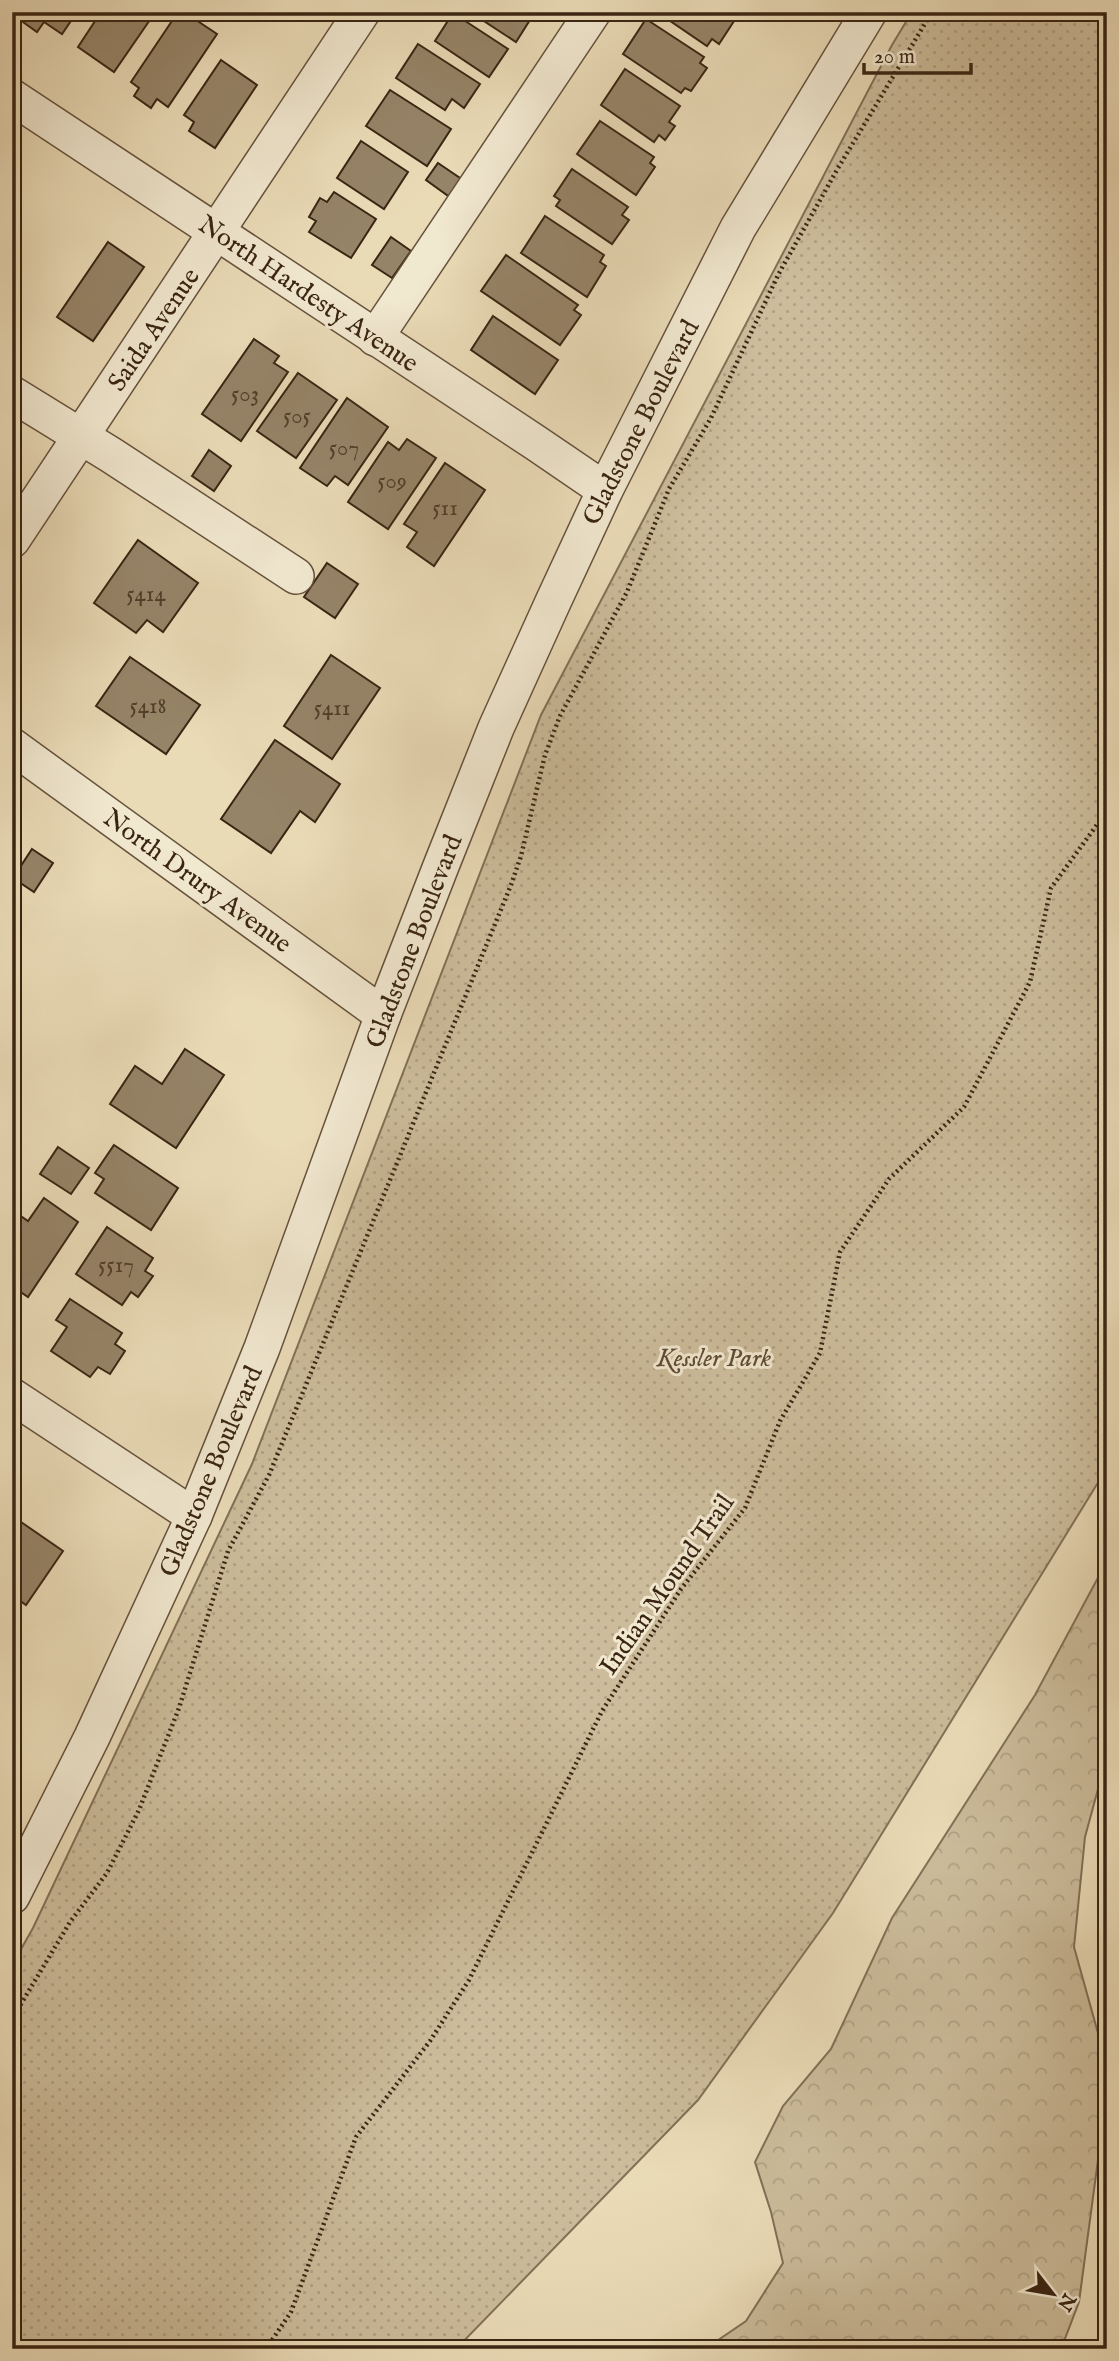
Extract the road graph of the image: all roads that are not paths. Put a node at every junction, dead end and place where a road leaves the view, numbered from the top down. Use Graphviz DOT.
graph roads {
  1 [pos="362,12"];
  2 [pos="593,12"];
  3 [pos="869,12"];
  4 [pos="12,97"];
  5 [pos="217,233"];
  6 [pos="375,338"];
  7 [pos="12,394"];
  8 [pos="81,437"];
  9 [pos="605,490"];
  10 [pos="12,540"];
  11 [pos="296,576"];
  12 [pos="12,746"];
  13 [pos="383,1015"];
  14 [pos="12,1396"];
  15 [pos="194,1516"];
  16 [pos="12,1896"];
  1 -- 5 [label="street, Saida Avenue"];
  2 -- 6 [label="street"];
  3 -- 9 [label="street, Gladstone Boulevard"];
  4 -- 5 [label="street, North Hardesty Avenue"];
  5 -- 6 [label="street, North Hardesty Avenue"];
  5 -- 8 [label="street, Saida Avenue"];
  6 -- 9 [label="street, North Hardesty Avenue"];
  7 -- 8 [label="street"];
  8 -- 10 [label="street, Saida Avenue"];
  8 -- 11 [label="street"];
  9 -- 13 [label="street, Gladstone Boulevard"];
  12 -- 13 [label="street, North Drury Avenue"];
  13 -- 15 [label="street, Gladstone Boulevard"];
  14 -- 15 [label="street"];
  15 -- 16 [label="street, Gladstone Boulevard"];
}
